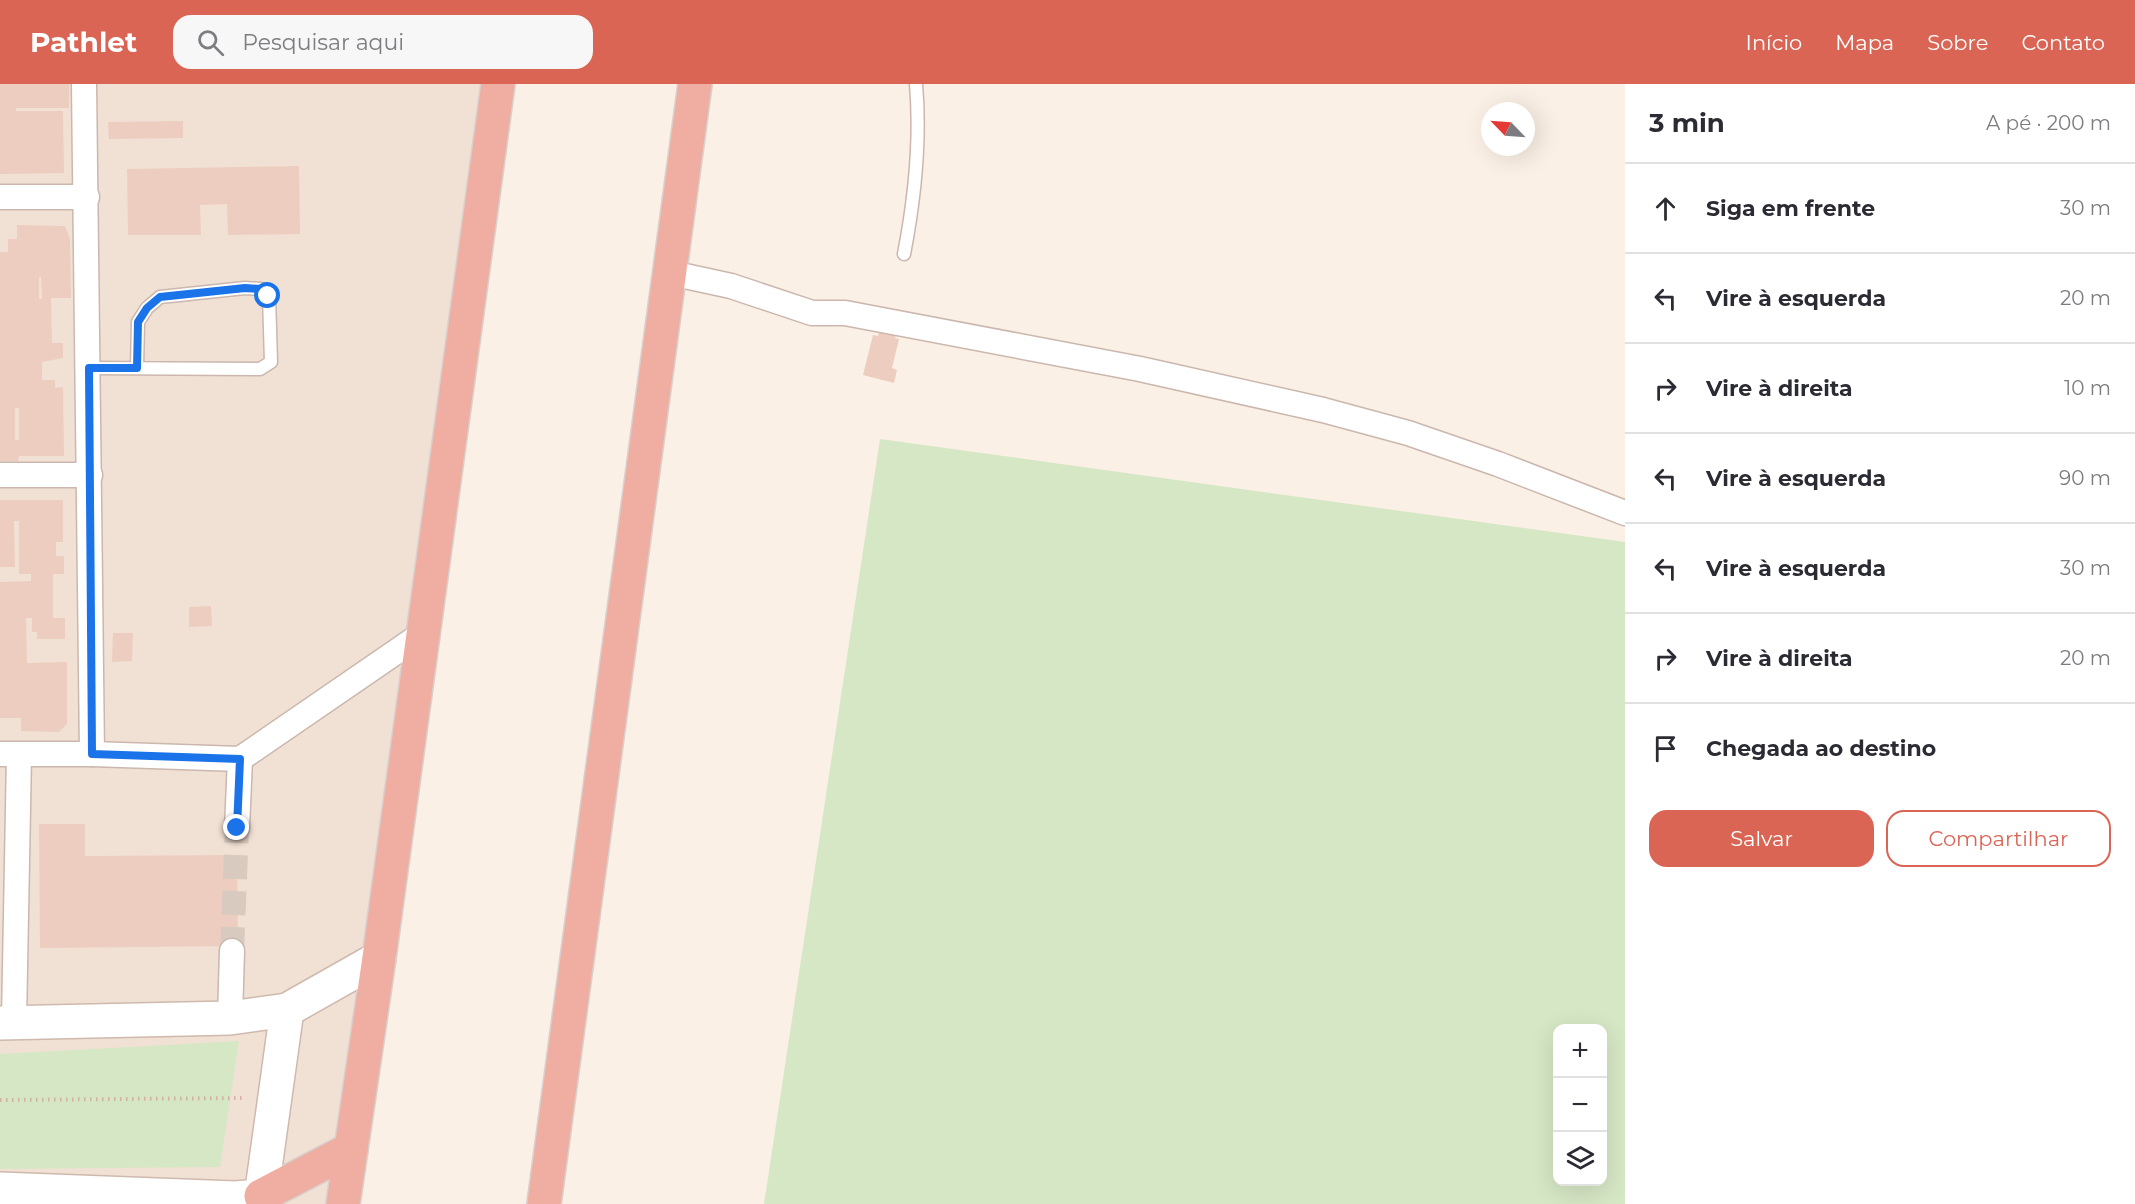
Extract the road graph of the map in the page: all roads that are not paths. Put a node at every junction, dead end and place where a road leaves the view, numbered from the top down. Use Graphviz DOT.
graph roads {
  1 [pos="84,84"];
  2 [pos="498,84"];
  3 [pos="695,84"];
  4 [pos="916,84"];
  5 [pos="0,197"];
  6 [pos="87,197"];
  7 [pos="904,254"];
  8 [pos="671,273"];
  9 [pos="89,368"];
  10 [pos="137,368"];
  11 [pos="0,475"];
  12 [pos="90,475"];
  13 [pos="1625,513"];
  14 [pos="422,634"];
  15 [pos="92,754"];
  16 [pos="9,755"];
  17 [pos="240,759"];
  18 [pos="237,828"];
  19 [pos="9,947"];
  20 [pos="232,951"];
  21 [pos="379,958"];
  22 [pos="287,1011"];
  23 [pos="230,1018"];
  24 [pos="7,1022"];
  25 [pos="351,1149"];
  26 [pos="0,1189"];
  27 [pos="79,1198"];
  28 [pos="261,1200"];
  29 [pos="219,1201"];
  30 [pos="342,1204"];
  31 [pos="544,1204"];
  1 -- 6 [label="street"];
  2 -- 14 [label="highway"];
  3 -- 8 [label="highway"];
  4 -- 7 [label="lane"];
  5 -- 6 [label="street"];
  6 -- 9 [label="street"];
  8 -- 13 [label="street"];
  8 -- 31 [label="highway"];
  9 -- 10 [label="lane"];
  9 -- 12 [label="street"];
  10 -- 10 [label="lane"];
  11 -- 12 [label="street"];
  12 -- 15 [label="street"];
  14 -- 17 [label="street"];
  14 -- 21 [label="highway"];
  15 -- 16 [label="street"];
  15 -- 17 [label="street"];
  16 -- 19 [label="street"];
  17 -- 18 [label="street"];
  19 -- 24 [label="street"];
  20 -- 23 [label="street"];
  21 -- 22 [label="main road"];
  21 -- 25 [label="highway"];
  22 -- 23 [label="main road"];
  22 -- 28 [label="main road"];
  23 -- 24 [label="main road"];
  25 -- 28 [label="highway"];
  25 -- 30 [label="highway"];
  26 -- 27 [label="main road"];
  27 -- 29 [label="main road"];
  28 -- 29 [label="main road"];
}
